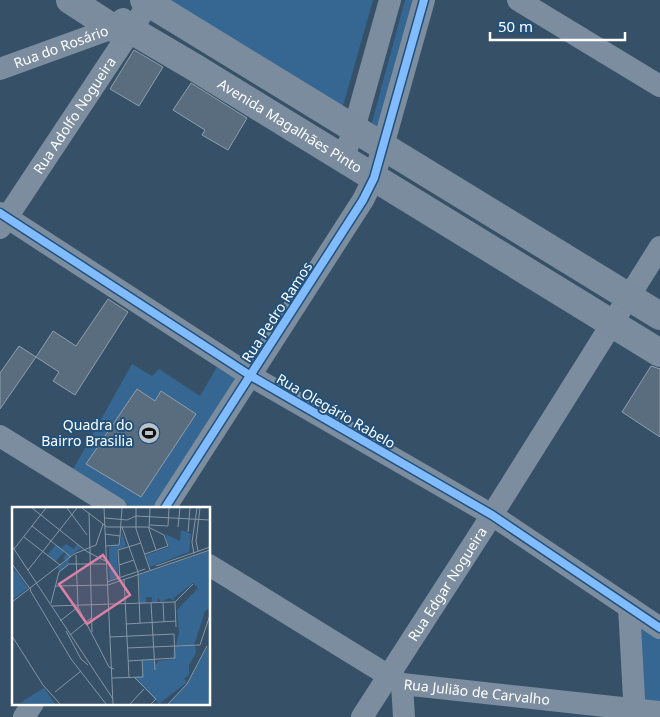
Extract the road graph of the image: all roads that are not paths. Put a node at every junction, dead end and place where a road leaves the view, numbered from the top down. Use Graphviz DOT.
graph roads {
  1 [pos="70,0"];
  2 [pos="390,0"];
  3 [pos="424,0"];
  4 [pos="518,0"];
  5 [pos="145,1"];
  6 [pos="122,29"];
  7 [pos="0,69"];
  8 [pos="660,86"];
  9 [pos="354,129"];
  10 [pos="383,146"];
  11 [pos="343,159"];
  12 [pos="374,178"];
  13 [pos="2,219"];
  14 [pos="533,238"];
  15 [pos="660,247"];
  16 [pos="515,265"];
  17 [pos="628,296"];
  18 [pos="660,316"];
  19 [pos="611,323"];
  20 [pos="660,353"];
  21 [pos="251,376"];
  22 [pos="0,436"];
  23 [pos="114,507"];
  24 [pos="166,507"];
  25 [pos="492,515"];
  26 [pos="210,566"];
  27 [pos="628,607"];
  28 [pos="660,628"];
  29 [pos="396,679"];
  30 [pos="32,704"];
  31 [pos="660,712"];
  32 [pos="634,713"];
  33 [pos="24,717"];
  34 [pos="362,717"];
  35 [pos="404,717"];
  1 -- 6 [label="main road, Avenida Magalhães Pinto"];
  2 -- 9 [label="street"];
  3 -- 10 [label="street, Rua Pedro Ramos"];
  4 -- 8 [label="street"];
  5 -- 6 [label="street, Rua do Rosário"];
  5 -- 9 [label="main road"];
  6 -- 7 [label="street, Rua do Rosário"];
  6 -- 11 [label="main road, Avenida Magalhães Pinto"];
  6 -- 13 [label="street, Rua Adolfo Nogueira"];
  9 -- 10 [label="main road"];
  9 -- 11 [label="street"];
  10 -- 12 [label="street, Rua Pedro Ramos"];
  10 -- 14 [label="main road"];
  11 -- 12 [label="main road, Avenida Magalhães Pinto"];
  12 -- 16 [label="main road, Avenida Magalhães Pinto"];
  12 -- 21 [label="street, Rua Pedro Ramos"];
  13 -- 21 [label="street, Rua Olegário Rabelo"];
  14 -- 16 [label="main road"];
  14 -- 17 [label="main road"];
  15 -- 17 [label="street, Rua Edgar Nogueira"];
  16 -- 19 [label="main road, Avenida Magalhães Pinto"];
  17 -- 18 [label="main road"];
  17 -- 19 [label="street, Rua Edgar Nogueira"];
  19 -- 20 [label="main road, Avenida Magalhães Pinto"];
  19 -- 25 [label="street, Rua Edgar Nogueira"];
  21 -- 24 [label="street, Rua Pedro Ramos"];
  21 -- 25 [label="street, Rua Olegário Rabelo"];
  22 -- 23 [label="street"];
  25 -- 27 [label="street, Rua Olegário Rabelo"];
  25 -- 29 [label="street, Rua Edgar Nogueira"];
  26 -- 29 [label="street, Rua Julião de Carvalho"];
  27 -- 28 [label="street, Rua Olegário Rabelo"];
  27 -- 32 [label="street"];
  29 -- 32 [label="street, Rua Julião de Carvalho"];
  29 -- 34 [label="street, Rua Edgar Nogueira"];
  29 -- 35 [label="street"];
  30 -- 33 [label="street"];
  31 -- 32 [label="street, Rua Julião de Carvalho"];
}
